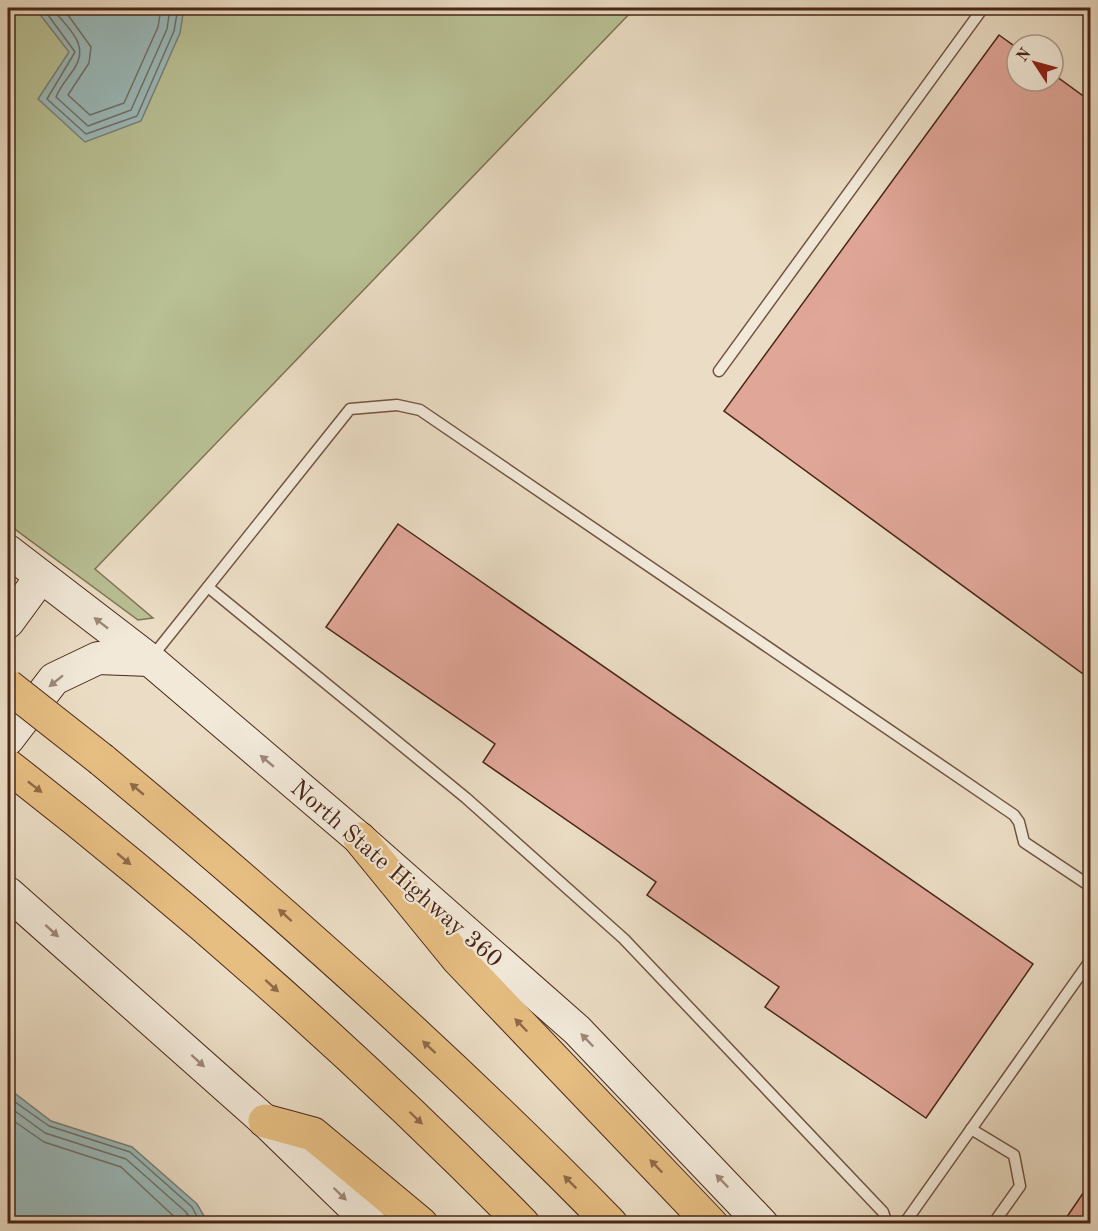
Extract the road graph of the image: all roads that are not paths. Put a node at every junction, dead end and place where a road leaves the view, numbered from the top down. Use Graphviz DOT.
graph roads {
  1 [pos="983,8"];
  2 [pos="719,371"];
  3 [pos="8,551"];
  4 [pos="41,577"];
  5 [pos="208,587"];
  6 [pos="8,622"];
  7 [pos="150,660"];
  8 [pos="8,686"];
  9 [pos="8,739"];
  10 [pos="8,766"];
  11 [pos="360,839"];
  12 [pos="1090,886"];
  13 [pos="10,894"];
  14 [pos="1090,961"];
  15 [pos="265,1121"];
  16 [pos="971,1129"];
  17 [pos="371,1224"];
  18 [pos="421,1224"];
  19 [pos="523,1224"];
  20 [pos="611,1224"];
  21 [pos="711,1224"];
  22 [pos="762,1224"];
  23 [pos="887,1224"];
  24 [pos="904,1224"];
  25 [pos="993,1224"];
  1 -- 2 [label="lane"];
  3 -- 4 [label="main road, North State Highway 360"];
  4 -- 6 [label="main road"];
  7 -- 4 [label="main road, North State Highway 360, one-way"];
  5 -- 7 [label="lane"];
  5 -- 12 [label="lane"];
  5 -- 23 [label="lane"];
  7 -- 9 [label="main road, one-way"];
  11 -- 7 [label="main road, North State Highway 360, one-way"];
  20 -- 8 [label="highway, one-way, bridge"];
  10 -- 19 [label="highway, one-way"];
  21 -- 11 [label="highway, one-way"];
  22 -- 11 [label="main road, North State Highway 360, one-way"];
  13 -- 15 [label="main road, one-way"];
  14 -- 16 [label="lane"];
  15 -- 17 [label="main road, one-way"];
  15 -- 18 [label="highway"];
  16 -- 24 [label="lane"];
  16 -- 25 [label="lane"];
}
